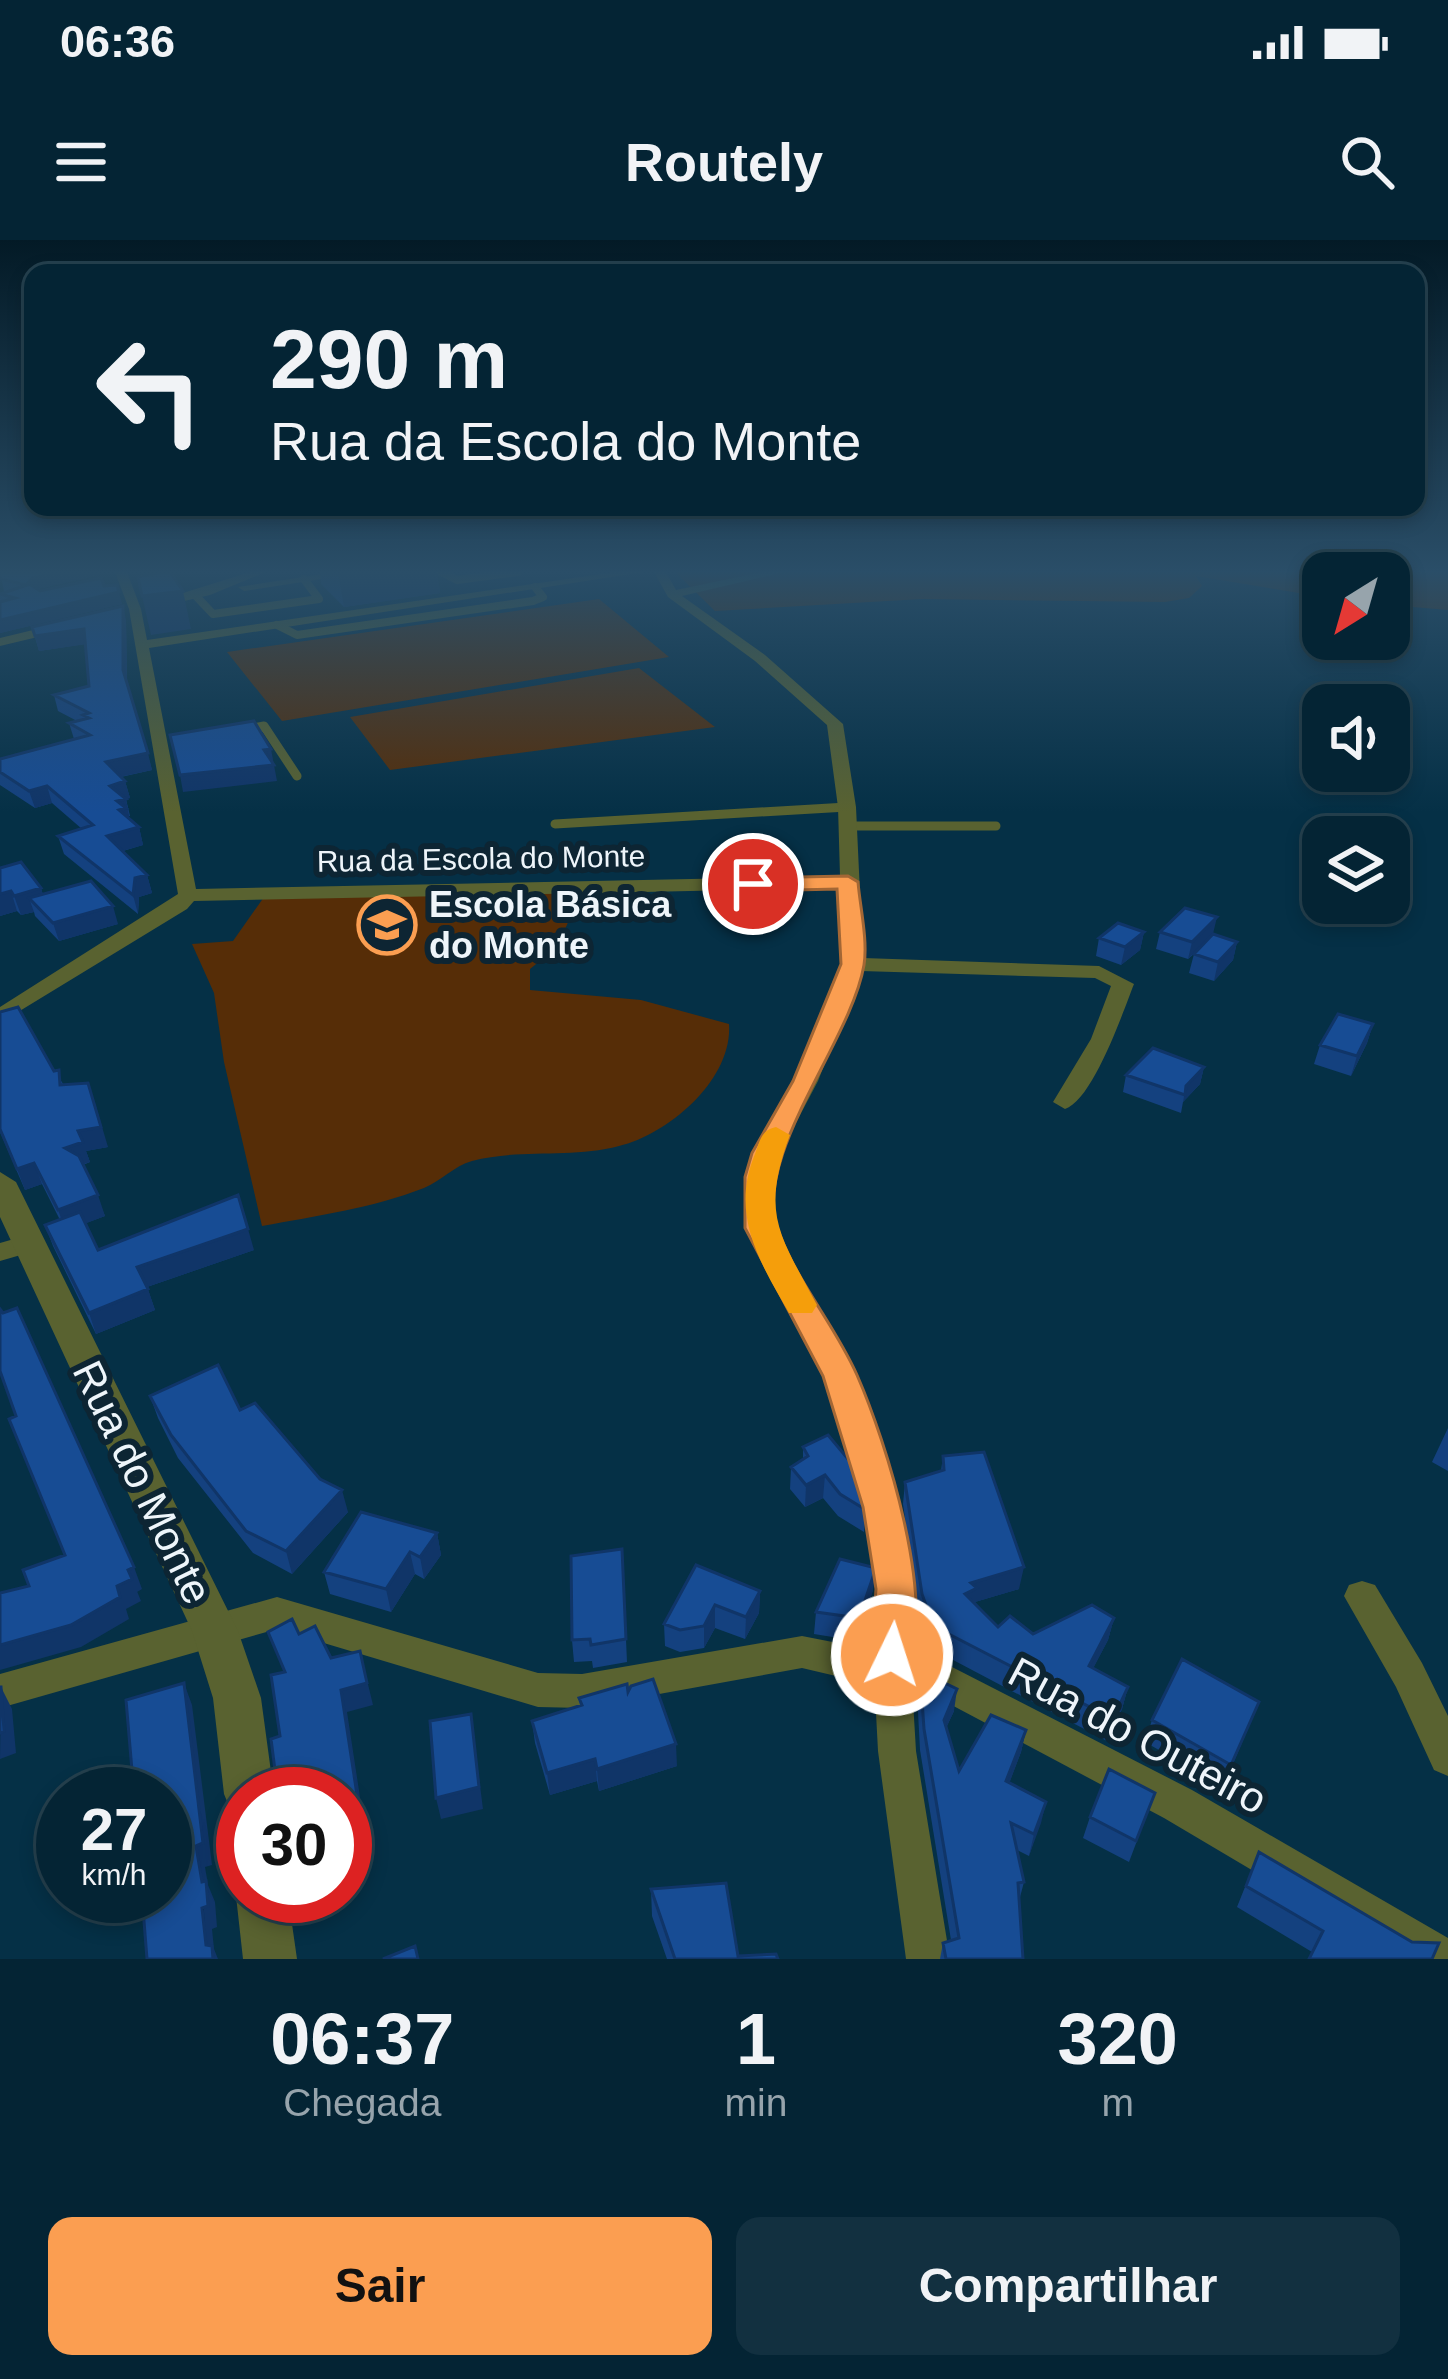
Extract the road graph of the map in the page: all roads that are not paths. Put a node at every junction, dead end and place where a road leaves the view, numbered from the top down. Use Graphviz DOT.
graph roads {
  1 [pos="142,652"];
  2 [pos="753,652"];
  3 [pos="222,734"];
  4 [pos="180,741"];
  5 [pos="159,744"];
  6 [pos="297,776"];
  7 [pos="847,816"];
  8 [pos="555,824"];
  9 [pos="996,826"];
  10 [pos="848,882"];
  11 [pos="188,895"];
  12 [pos="853,964"];
  13 [pos="0,1016"];
  14 [pos="1065,1102"];
  15 [pos="0,1182"];
  16 [pos="14,1248"];
  17 [pos="1362,1596"];
  18 [pos="215,1630"];
  19 [pos="892,1655"];
  20 [pos="0,1691"];
  21 [pos="1448,1757"];
  22 [pos="246,1767"];
  23 [pos="265,1923"];
  24 [pos="270,1959"];
  25 [pos="928,1959"];
  26 [pos="1443,1959"];
  1 -- 5 [label="street"];
  2 -- 7 [label="street"];
  3 -- 6 [label="lane"];
  4 -- 5 [label="lane"];
  5 -- 11 [label="street"];
  7 -- 8 [label="lane"];
  7 -- 9 [label="lane"];
  7 -- 10 [label="street"];
  10 -- 11 [label="street, Rua da Escola do Monte"];
  10 -- 12 [label="street"];
  11 -- 13 [label="street"];
  12 -- 14 [label="street"];
  12 -- 19 [label="street"];
  15 -- 16 [label="street, Rua do Monte"];
  16 -- 18 [label="street, Rua do Monte"];
  17 -- 21 [label="street"];
  18 -- 19 [label="street"];
  18 -- 20 [label="street"];
  18 -- 22 [label="street, Rua do Monte"];
  19 -- 25 [label="street"];
  19 -- 26 [label="street, Rua do Outeiro"];
  23 -- 24 [label="street"];
}
